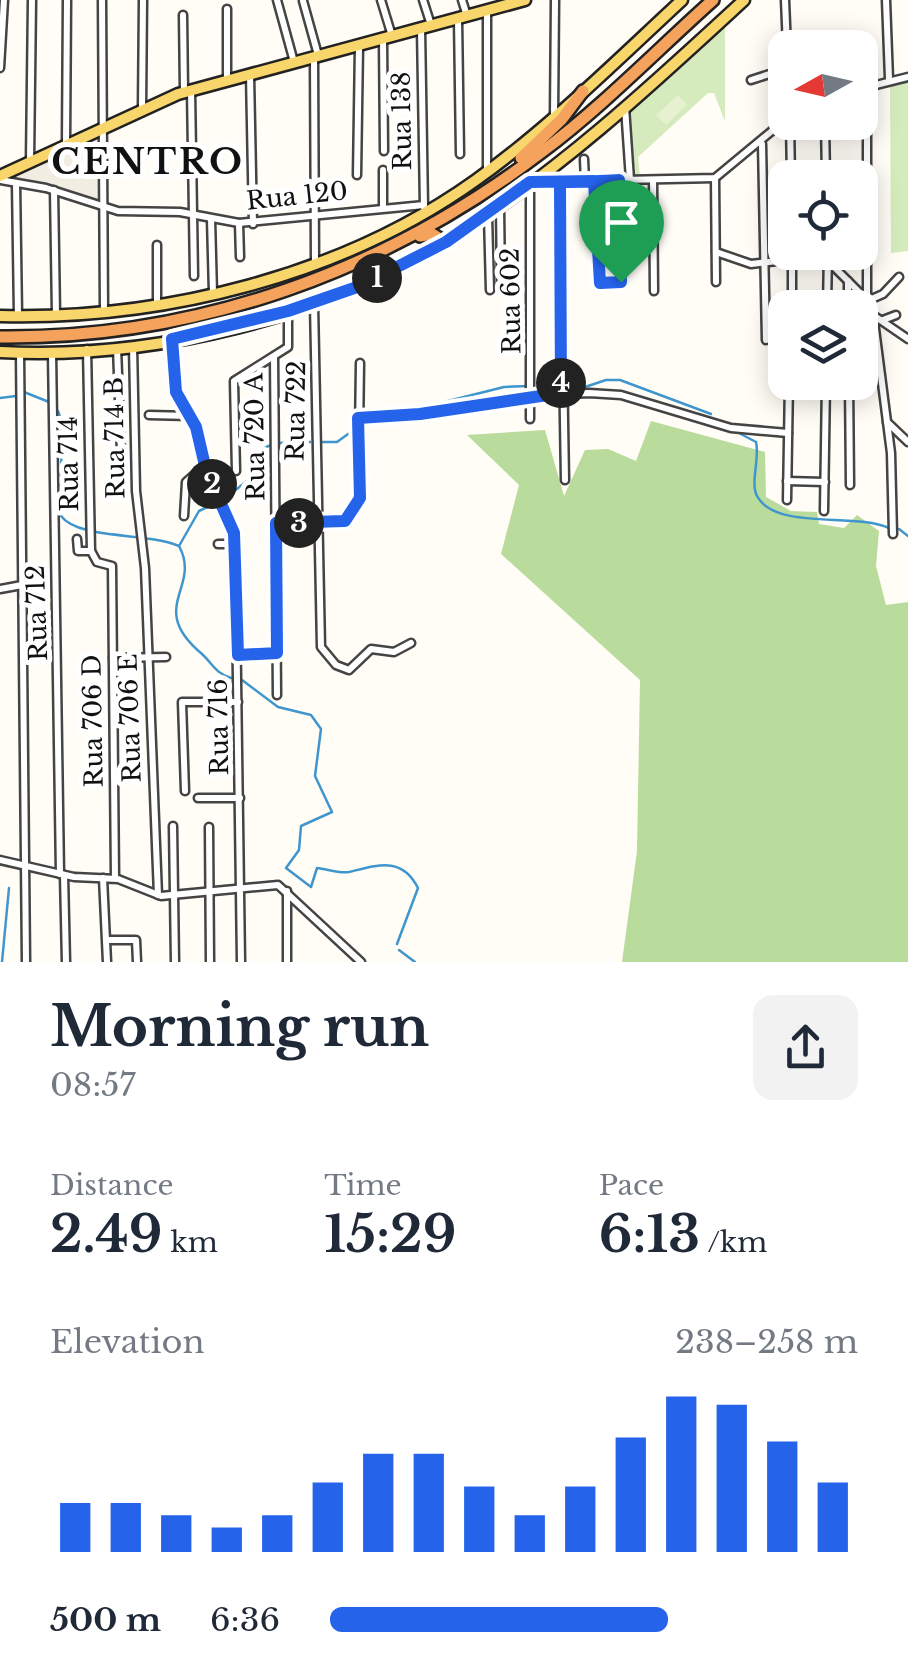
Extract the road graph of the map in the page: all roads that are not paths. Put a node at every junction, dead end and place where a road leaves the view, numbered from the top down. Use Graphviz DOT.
graph roads {
  1 [pos="4,0"];
  2 [pos="32,0"];
  3 [pos="67,0"];
  4 [pos="102,0"];
  5 [pos="144,0"];
  6 [pos="277,0"];
  7 [pos="380,0"];
  8 [pos="423,0"];
  9 [pos="462,0"];
  10 [pos="525,0"];
  11 [pos="555,0"];
  12 [pos="703,0"];
  13 [pos="713,0"];
  14 [pos="744,0"];
  15 [pos="785,0"];
  16 [pos="886,0"];
  17 [pos="303,1"];
  18 [pos="677,2"];
  19 [pos="226,9"];
  20 [pos="487,10"];
  21 [pos="183,15"];
  22 [pos="462,18"];
  23 [pos="426,27"];
  24 [pos="1,29"];
  25 [pos="786,30"];
  26 [pos="388,38"];
  27 [pos="359,46"];
  28 [pos="316,57"];
  29 [pos="0,60"];
  30 [pos="294,63"];
  31 [pos="0,68"];
  32 [pos="250,74"];
  33 [pos="768,74"];
  34 [pos="908,77"];
  35 [pos="889,79"];
  36 [pos="228,80"];
  37 [pos="751,80"];
  38 [pos="878,83"];
  39 [pos="584,90"];
  40 [pos="187,91"];
  41 [pos="625,107"];
  42 [pos="142,109"];
  43 [pos="554,118"];
  44 [pos="101,128"];
  45 [pos="768,138"];
  46 [pos="864,140"];
  47 [pos="762,143"];
  48 [pos="66,144"];
  49 [pos="384,151"];
  50 [pos="460,154"];
  51 [pos="521,158"];
  52 [pos="584,159"];
  53 [pos="30,162"];
  54 [pos="383,170"];
  55 [pos="487,172"];
  56 [pos="357,174"];
  57 [pos="0,178"];
  58 [pos="715,178"];
  59 [pos="619,180"];
  60 [pos="630,180"];
  61 [pos="653,180"];
  62 [pos="594,181"];
  63 [pos="16,182"];
  64 [pos="530,182"];
  65 [pos="560,182"];
  66 [pos="585,182"];
  67 [pos="54,190"];
  68 [pos="500,206"];
  69 [pos="383,207"];
  70 [pos="102,208"];
  71 [pos="424,209"];
  72 [pos="193,214"];
  73 [pos="488,214"];
  74 [pos="212,219"];
  75 [pos="314,219"];
  76 [pos="239,223"];
  77 [pos="253,224"];
  78 [pos="411,238"];
  79 [pos="446,242"];
  80 [pos="157,245"];
  81 [pos="716,252"];
  82 [pos="240,257"];
  83 [pos="768,260"];
  84 [pos="764,261"];
  85 [pos="314,262"];
  86 [pos="839,270"];
  87 [pos="194,276"];
  88 [pos="899,277"];
  89 [pos="848,281"];
  90 [pos="716,282"];
  91 [pos="501,283"];
  92 [pos="490,290"];
  93 [pos="848,290"];
  94 [pos="856,290"];
  95 [pos="866,290"];
  96 [pos="654,291"];
  97 [pos="213,293"];
  98 [pos="878,296"];
  99 [pos="314,304"];
  100 [pos="157,305"];
  101 [pos="288,311"];
  102 [pos="104,312"];
  103 [pos="896,314"];
  104 [pos="56,315"];
  105 [pos="0,316"];
  106 [pos="18,316"];
  107 [pos="878,318"];
  108 [pos="882,320"];
  109 [pos="0,334"];
  110 [pos="172,339"];
  111 [pos="908,339"];
  112 [pos="766,340"];
  113 [pos="134,344"];
  114 [pos="117,346"];
  115 [pos="87,349"];
  116 [pos="0,352"];
  117 [pos="52,352"];
  118 [pos="20,353"];
  119 [pos="274,358"];
  120 [pos="878,360"];
  121 [pos="360,363"];
  122 [pos="561,393"];
  123 [pos="532,396"];
  124 [pos="789,400"];
  125 [pos="826,400"];
  126 [pos="849,400"];
  127 [pos="149,414"];
  128 [pos="190,416"];
  129 [pos="358,418"];
  130 [pos="530,419"];
  131 [pos="886,421"];
  132 [pos="788,432"];
  133 [pos="908,442"];
  134 [pos="121,452"];
  135 [pos="204,466"];
  136 [pos="236,472"];
  137 [pos="565,480"];
  138 [pos="787,481"];
  139 [pos="824,482"];
  140 [pos="850,485"];
  141 [pos="787,500"];
  142 [pos="824,511"];
  143 [pos="184,516"];
  144 [pos="316,522"];
  145 [pos="276,523"];
  146 [pos="893,534"];
  147 [pos="141,535"];
  148 [pos="77,539"];
  149 [pos="218,544"];
  150 [pos="236,544"];
  151 [pos="91,551"];
  152 [pos="22,584"];
  153 [pos="0,589"];
  154 [pos="411,643"];
  155 [pos="277,653"];
  156 [pos="238,655"];
  157 [pos="166,656"];
  158 [pos="148,657"];
  159 [pos="113,658"];
  160 [pos="278,696"];
  161 [pos="238,702"];
  162 [pos="185,790"];
  163 [pos="198,798"];
  164 [pos="240,798"];
  165 [pos="174,826"];
  166 [pos="209,827"];
  167 [pos="0,860"];
  168 [pos="25,866"];
  169 [pos="62,875"];
  170 [pos="104,878"];
  171 [pos="115,878"];
  172 [pos="241,888"];
  173 [pos="287,890"];
  174 [pos="210,892"];
  175 [pos="176,894"];
  176 [pos="158,895"];
  177 [pos="107,940"];
  178 [pos="27,962"];
  179 [pos="66,962"];
  180 [pos="108,962"];
  181 [pos="137,962"];
  182 [pos="175,962"];
  183 [pos="210,962"];
  184 [pos="240,962"];
  185 [pos="287,962"];
  186 [pos="362,962"];
  1 -- 24 [label="street"];
  2 -- 53 [label="street"];
  3 -- 48 [label="street"];
  4 -- 44 [label="street"];
  5 -- 42 [label="street"];
  6 -- 30 [label="street"];
  7 -- 26 [label="street"];
  8 -- 23 [label="street, Rua 138"];
  9 -- 22 [label="street"];
  10 -- 20 [label="main road"];
  11 -- 43 [label="street"];
  12 -- 51 [label="highway"];
  13 -- 78 [label="highway"];
  14 -- 41 [label="main road"];
  15 -- 25 [label="street"];
  16 -- 35 [label="street"];
  17 -- 28 [label="street"];
  18 -- 39 [label="main road"];
  19 -- 36 [label="street"];
  20 -- 22 [label="main road"];
  20 -- 55 [label="street"];
  21 -- 40 [label="street"];
  22 -- 23 [label="main road"];
  22 -- 50 [label="street"];
  23 -- 26 [label="main road"];
  23 -- 71 [label="street, Rua 138"];
  24 -- 29 [label="street"];
  26 -- 27 [label="main road"];
  26 -- 49 [label="street"];
  27 -- 28 [label="main road"];
  27 -- 56 [label="street"];
  28 -- 30 [label="main road"];
  28 -- 75 [label="street"];
  29 -- 31 [label="street"];
  30 -- 32 [label="main road"];
  32 -- 36 [label="main road"];
  32 -- 77 [label="street"];
  33 -- 37 [label="street"];
  34 -- 35 [label="street"];
  35 -- 38 [label="street"];
  36 -- 40 [label="main road"];
  39 -- 43 [label="main road"];
  39 -- 51 [label="highway"];
  40 -- 42 [label="main road"];
  40 -- 72 [label="street"];
  41 -- 60 [label="street"];
  41 -- 64 [label="main road"];
  42 -- 44 [label="main road"];
  43 -- 55 [label="main road"];
  44 -- 48 [label="main road"];
  44 -- 70 [label="street"];
  45 -- 47 [label="street"];
  46 -- 95 [label="street"];
  47 -- 58 [label="street"];
  47 -- 84 [label="street"];
  48 -- 53 [label="main road"];
  51 -- 109 [label="highway"];
  52 -- 66 [label="street"];
  53 -- 57 [label="main road"];
  54 -- 69 [label="street"];
  55 -- 71 [label="main road"];
  57 -- 63 [label="street, Rua 120"];
  58 -- 61 [label="street"];
  58 -- 81 [label="street"];
  59 -- 60 [label="street"];
  59 -- 62 [label="street"];
  59 -- 62 [label="street"];
  60 -- 61 [label="street"];
  61 -- 96 [label="street"];
  62 -- 66 [label="street"];
  63 -- 67 [label="street, Rua 120"];
  63 -- 106 [label="street"];
  64 -- 65 [label="street"];
  64 -- 68 [label="main road"];
  64 -- 123 [label="street, Rua 602"];
  65 -- 66 [label="street"];
  65 -- 122 [label="street"];
  67 -- 70 [label="street, Rua 120"];
  67 -- 104 [label="street"];
  68 -- 73 [label="main road"];
  68 -- 91 [label="street"];
  69 -- 71 [label="street, Rua 120"];
  69 -- 75 [label="street, Rua 120"];
  70 -- 72 [label="street, Rua 120"];
  70 -- 102 [label="street"];
  71 -- 85 [label="main road"];
  72 -- 74 [label="street, Rua 120"];
  72 -- 87 [label="street"];
  73 -- 79 [label="main road"];
  73 -- 92 [label="street"];
  74 -- 76 [label="street, Rua 120"];
  74 -- 97 [label="street"];
  75 -- 77 [label="street, Rua 120"];
  75 -- 85 [label="street"];
  76 -- 77 [label="street, Rua 120"];
  76 -- 82 [label="street"];
  78 -- 79 [label="highway"];
  78 -- 109 [label="highway"];
  79 -- 99 [label="main road"];
  80 -- 100 [label="street"];
  81 -- 84 [label="street"];
  81 -- 90 [label="street"];
  83 -- 84 [label="street"];
  84 -- 112 [label="street"];
  85 -- 97 [label="main road"];
  86 -- 89 [label="street"];
  88 -- 98 [label="street"];
  89 -- 93 [label="street"];
  89 -- 94 [label="street"];
  97 -- 100 [label="main road"];
  99 -- 101 [label="main road"];
  99 -- 144 [label="street, Rua 722"];
  100 -- 102 [label="main road"];
  101 -- 110 [label="main road"];
  101 -- 119 [label="street, Rua 720 A"];
  102 -- 104 [label="main road"];
  103 -- 108 [label="street"];
  104 -- 106 [label="main road"];
  105 -- 106 [label="main road"];
  107 -- 108 [label="street"];
  108 -- 111 [label="street"];
  110 -- 113 [label="main road"];
  110 -- 128 [label="street, Rua 716"];
  113 -- 114 [label="main road"];
  113 -- 147 [label="street, Rua 714 B"];
  114 -- 115 [label="main road"];
  114 -- 134 [label="street"];
  115 -- 117 [label="main road"];
  115 -- 151 [label="street, Rua 714"];
  116 -- 118 [label="main road"];
  117 -- 118 [label="main road"];
  117 -- 169 [label="street, Rua 712"];
  118 -- 152 [label="street"];
  119 -- 136 [label="street"];
  119 -- 145 [label="street, Rua 720 A"];
  120 -- 131 [label="street"];
  121 -- 129 [label="street"];
  122 -- 123 [label="street"];
  122 -- 132 [label="street"];
  122 -- 137 [label="street"];
  123 -- 129 [label="street"];
  123 -- 130 [label="street, Rua 602"];
  124 -- 132 [label="street"];
  125 -- 139 [label="street"];
  126 -- 140 [label="street"];
  127 -- 128 [label="street"];
  128 -- 135 [label="street, Rua 716"];
  129 -- 144 [label="street"];
  131 -- 133 [label="street"];
  131 -- 146 [label="street"];
  132 -- 138 [label="street"];
  135 -- 143 [label="street"];
  135 -- 150 [label="street, Rua 716"];
  138 -- 139 [label="street"];
  138 -- 141 [label="street"];
  139 -- 142 [label="street"];
  144 -- 145 [label="street"];
  144 -- 154 [label="street, Rua 722"];
  145 -- 155 [label="street, Rua 720 A"];
  147 -- 158 [label="street, Rua 706 E"];
  148 -- 151 [label="street"];
  149 -- 150 [label="street"];
  150 -- 156 [label="street, Rua 716"];
  151 -- 159 [label="street, Rua 706 D"];
  152 -- 153 [label="street"];
  152 -- 168 [label="street"];
  155 -- 156 [label="street"];
  155 -- 160 [label="street, Rua 720 A"];
  156 -- 161 [label="street, Rua 716"];
  157 -- 158 [label="street"];
  158 -- 159 [label="street"];
  158 -- 176 [label="street, Rua 706 E"];
  159 -- 171 [label="street, Rua 706 D"];
  161 -- 162 [label="street"];
  161 -- 164 [label="street, Rua 716"];
  163 -- 164 [label="street"];
  164 -- 172 [label="street, Rua 716"];
  165 -- 175 [label="street"];
  166 -- 174 [label="street"];
  167 -- 168 [label="street"];
  168 -- 169 [label="street"];
  168 -- 178 [label="street"];
  169 -- 170 [label="street"];
  169 -- 179 [label="street, Rua 712"];
  170 -- 171 [label="street"];
  170 -- 177 [label="street"];
  171 -- 176 [label="street"];
  172 -- 173 [label="street"];
  172 -- 174 [label="street"];
  172 -- 184 [label="street, Rua 716"];
  173 -- 185 [label="street"];
  173 -- 186 [label="street"];
  174 -- 175 [label="street"];
  174 -- 183 [label="street"];
  175 -- 176 [label="street"];
  175 -- 182 [label="street"];
  177 -- 180 [label="street"];
  177 -- 181 [label="street"];
}
